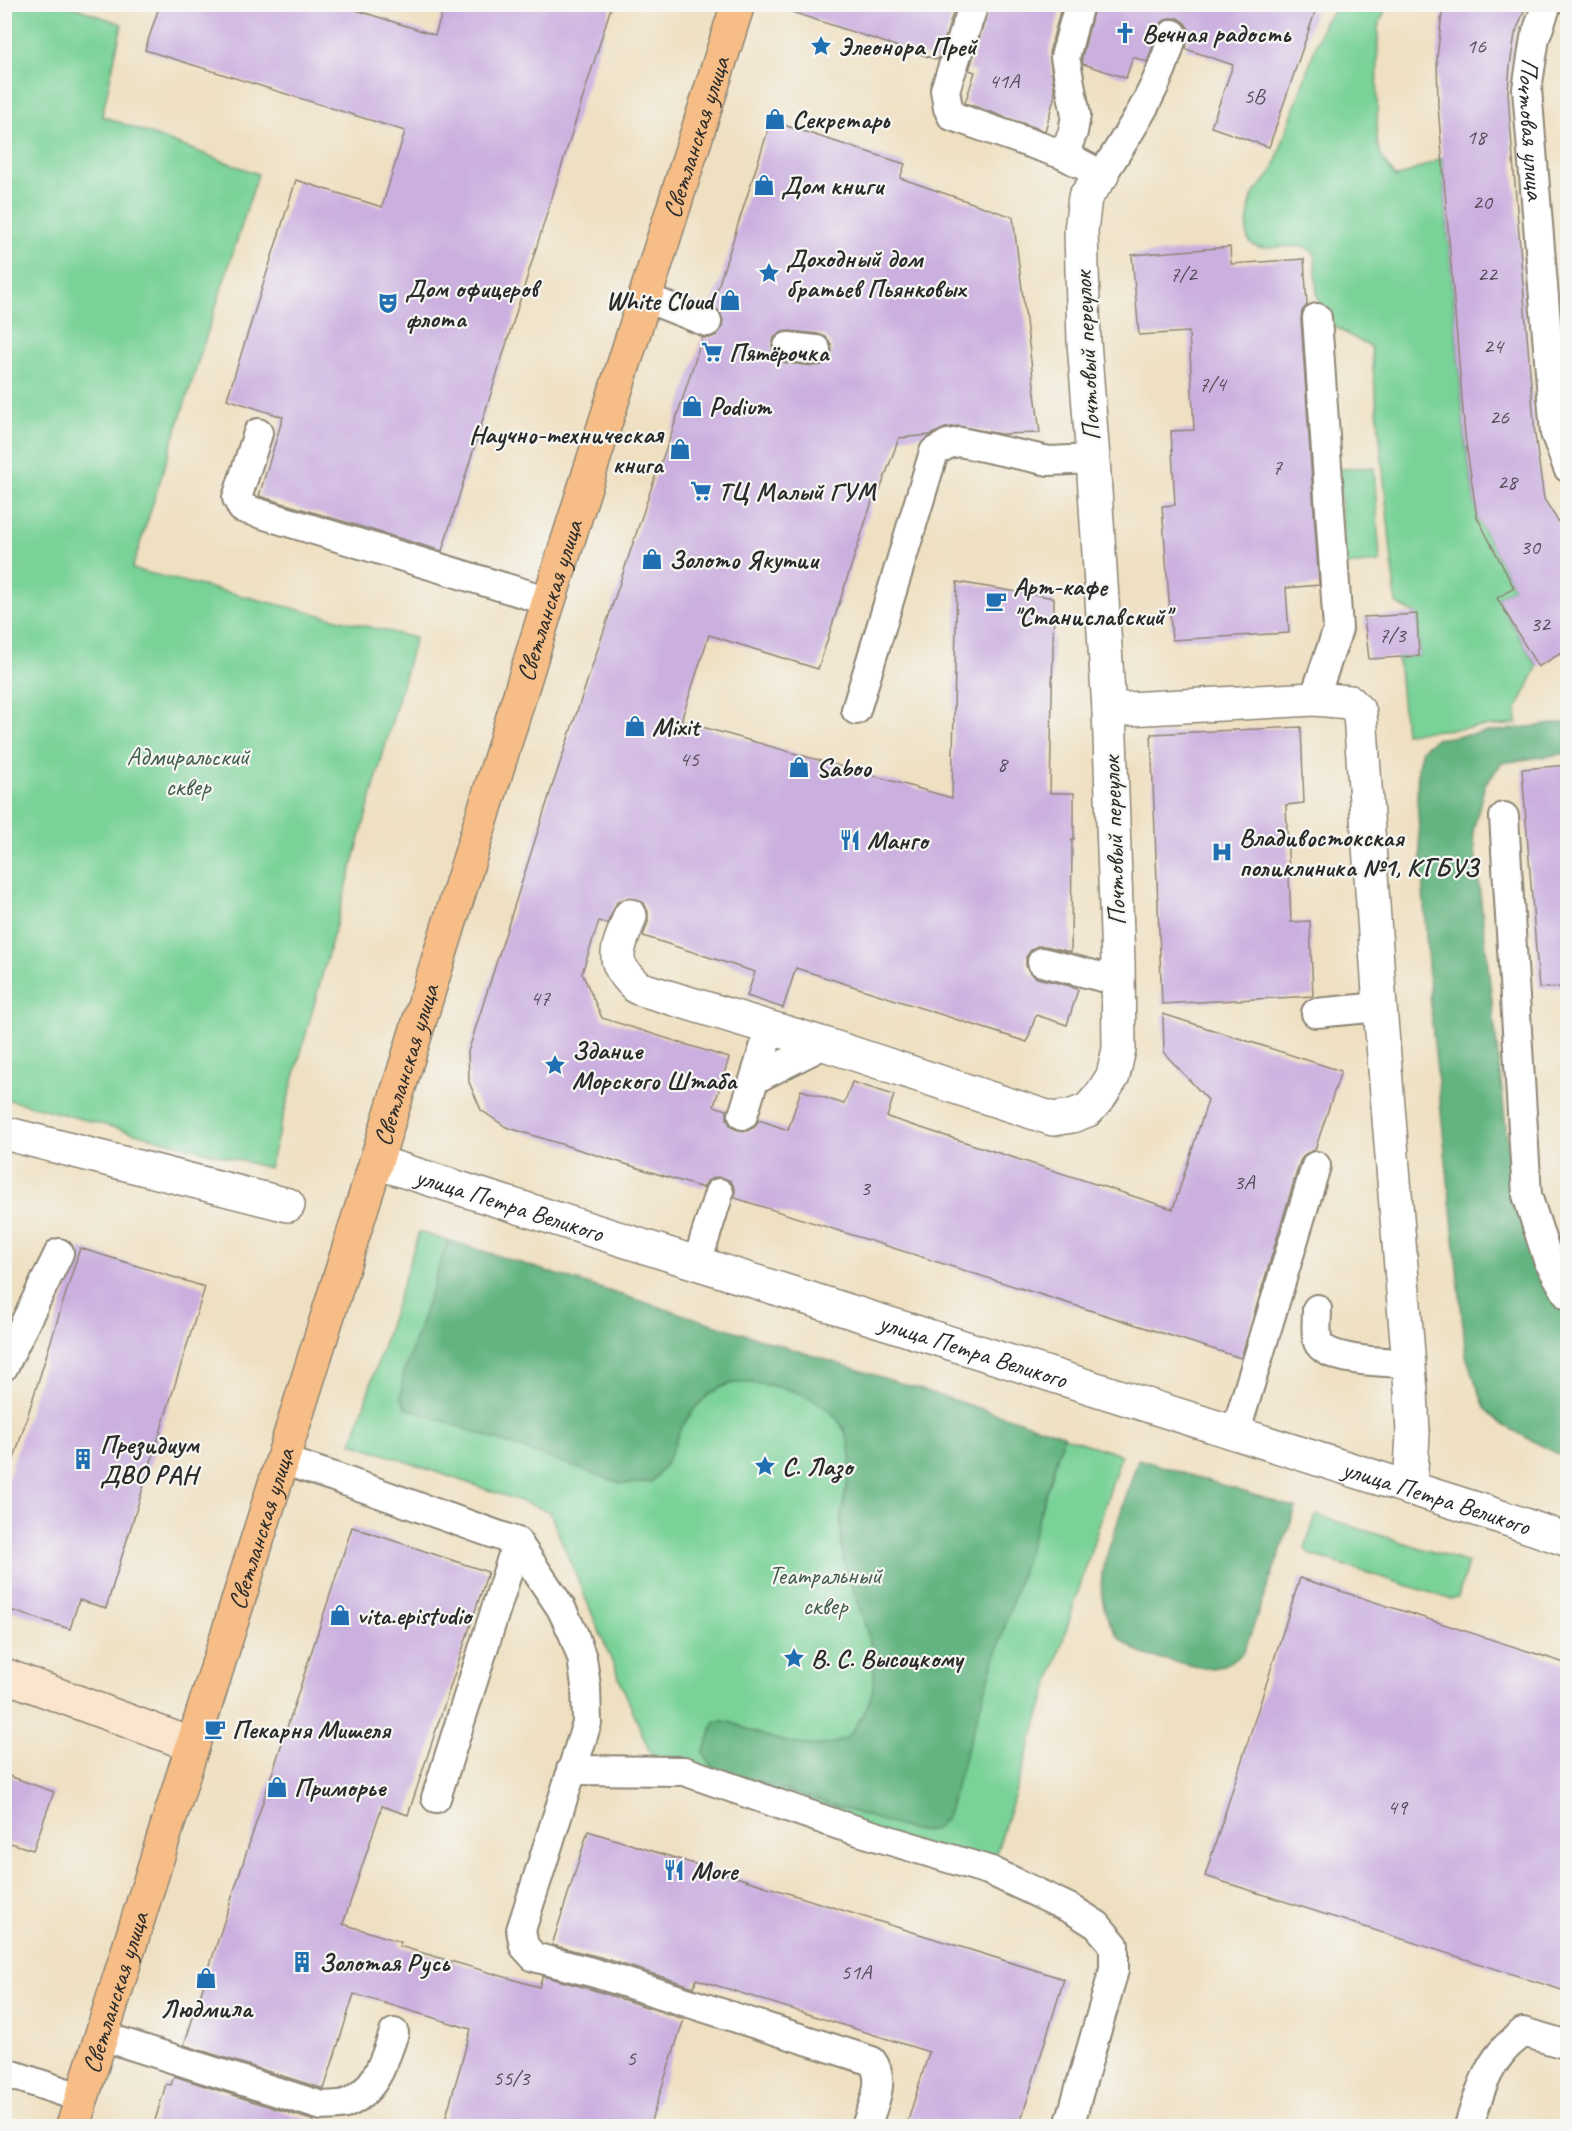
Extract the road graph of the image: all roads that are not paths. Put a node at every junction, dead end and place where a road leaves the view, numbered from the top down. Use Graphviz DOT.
graph roads {
  1 [pos="974,4"];
  2 [pos="1079,4"];
  3 [pos="1547,4"];
  4 [pos="733,6"];
  5 [pos="1173,34"];
  6 [pos="1064,155"];
  7 [pos="1102,174"];
  8 [pos="646,298"];
  9 [pos="1317,318"];
  10 [pos="707,322"];
  11 [pos="788,346"];
  12 [pos="816,350"];
  13 [pos="258,433"];
  14 [pos="1093,459"];
  15 [pos="1568,468"];
  16 [pos="549,601"];
  17 [pos="1314,699"];
  18 [pos="856,710"];
  19 [pos="1109,710"];
  20 [pos="1504,817"];
  21 [pos="630,916"];
  22 [pos="1042,962"];
  23 [pos="1118,981"];
  24 [pos="1380,1007"];
  25 [pos="1316,1012"];
  26 [pos="770,1029"];
  27 [pos="824,1044"];
  28 [pos="754,1079"];
  29 [pos="743,1115"];
  30 [pos="4,1133"];
  31 [pos="376,1162"];
  32 [pos="1316,1166"];
  33 [pos="719,1193"];
  34 [pos="288,1204"];
  35 [pos="59,1253"];
  36 [pos="697,1263"];
  37 [pos="1568,1295"];
  38 [pos="1317,1309"];
  39 [pos="1408,1363"];
  40 [pos="4,1366"];
  41 [pos="1235,1434"];
  42 [pos="282,1461"];
  43 [pos="1410,1490"];
  44 [pos="1568,1540"];
  45 [pos="517,1542"];
  46 [pos="4,1675"];
  47 [pos="193,1744"];
  48 [pos="571,1770"];
  49 [pos="436,1798"];
  50 [pos="393,2033"];
  51 [pos="102,2036"];
  52 [pos="1568,2045"];
  53 [pos="4,2072"];
  54 [pos="78,2112"];
  55 [pos="866,2127"];
  56 [pos="1069,2127"];
  57 [pos="1469,2127"];
  1 -- 6 [label="lane"];
  2 -- 6 [label="lane"];
  3 -- 15 [label="lane, Почтовая улица"];
  4 -- 8 [label="main road, Светланская улица"];
  5 -- 7 [label="lane, Почтовый переулок"];
  6 -- 7 [label="lane"];
  7 -- 14 [label="street, Почтовый переулок"];
  8 -- 10 [label="lane"];
  8 -- 16 [label="main road, Светланская улица"];
  9 -- 17 [label="lane"];
  11 -- 12 [label="lane"];
  13 -- 16 [label="lane"];
  14 -- 18 [label="lane"];
  14 -- 19 [label="street, Почтовый переулок"];
  16 -- 31 [label="main road, Светланская улица"];
  17 -- 19 [label="street"];
  17 -- 24 [label="street"];
  19 -- 23 [label="street, Почтовый переулок"];
  20 -- 37 [label="lane"];
  21 -- 26 [label="street, Почтовый переулок"];
  22 -- 23 [label="lane"];
  23 -- 27 [label="street, Почтовый переулок"];
  24 -- 25 [label="lane"];
  24 -- 39 [label="street"];
  26 -- 27 [label="street, Почтовый переулок"];
  26 -- 28 [label="lane"];
  27 -- 28 [label="lane"];
  28 -- 29 [label="lane"];
  30 -- 34 [label="street"];
  31 -- 36 [label="street, улица Петра Великого"];
  31 -- 42 [label="main road, Светланская улица"];
  32 -- 41 [label="lane"];
  33 -- 36 [label="lane"];
  35 -- 40 [label="lane"];
  36 -- 41 [label="street, улица Петра Великого"];
  38 -- 39 [label="lane"];
  39 -- 43 [label="street"];
  41 -- 43 [label="street, улица Петра Великого"];
  42 -- 45 [label="lane"];
  42 -- 47 [label="main road, Светланская улица"];
  43 -- 44 [label="street, улица Петра Великого"];
  45 -- 48 [label="lane"];
  45 -- 49 [label="lane"];
  46 -- 47 [label="main road"];
  47 -- 51 [label="main road, Светланская улица"];
  48 -- 55 [label="lane"];
  48 -- 56 [label="lane"];
  50 -- 51 [label="lane"];
  51 -- 54 [label="main road, Светланская улица"];
  52 -- 57 [label="lane"];
  53 -- 54 [label="lane"];
}
